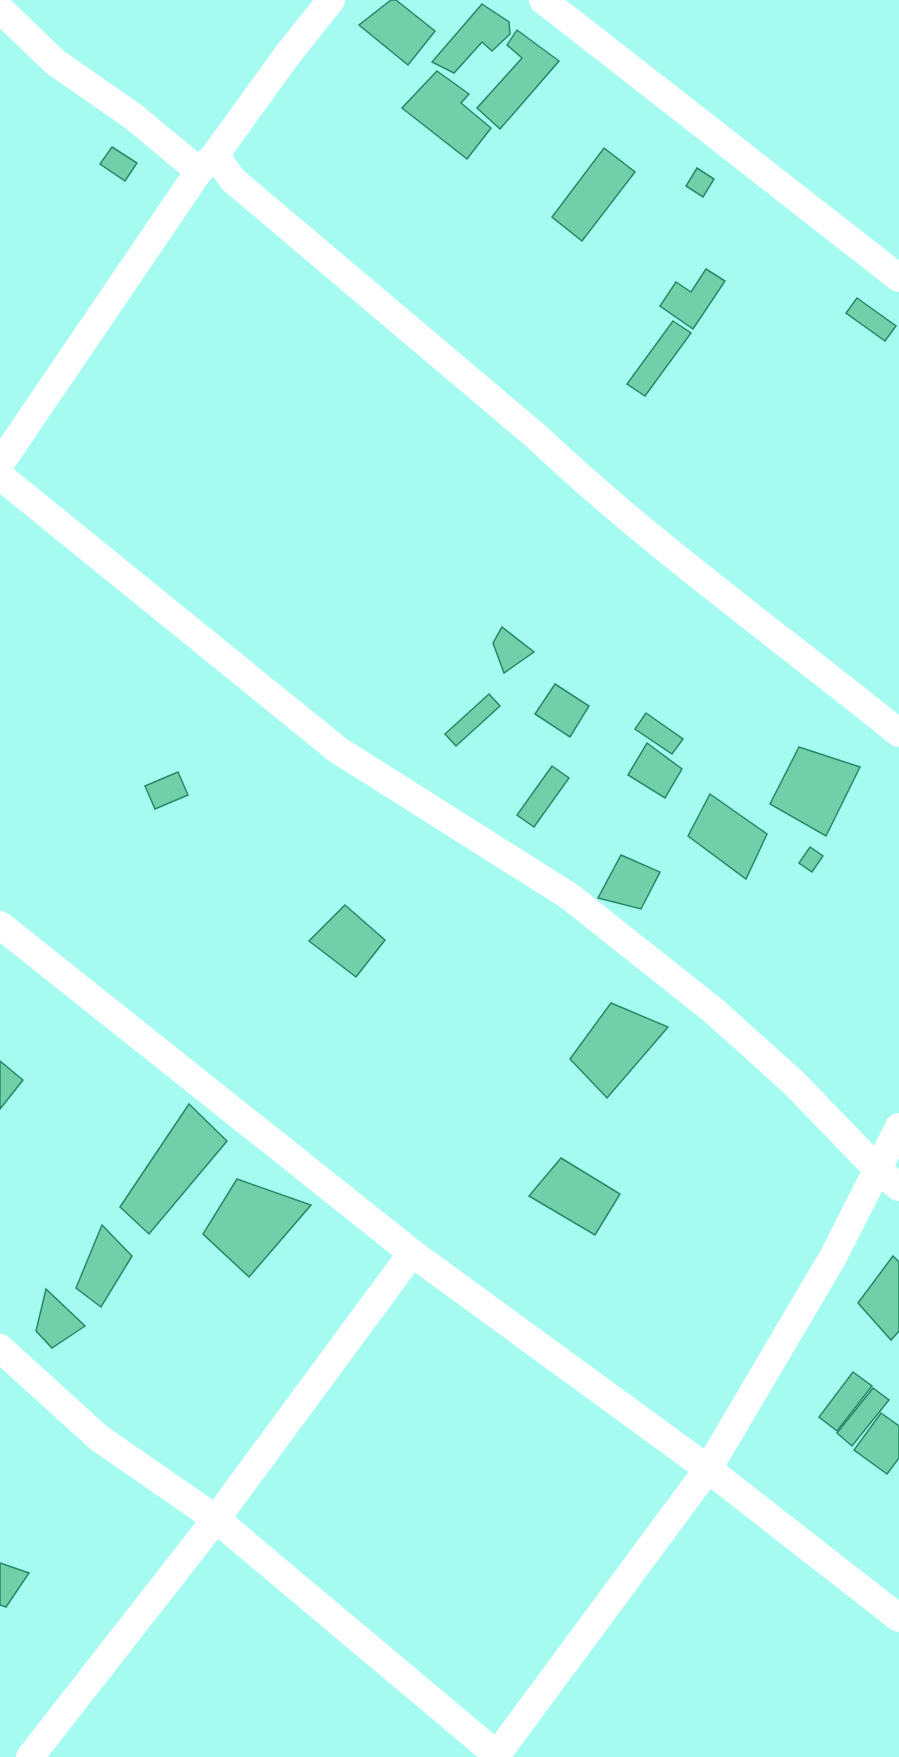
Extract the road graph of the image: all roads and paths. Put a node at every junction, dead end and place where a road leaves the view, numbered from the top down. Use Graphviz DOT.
graph roads {
  1 [pos="331,0"];
  2 [pos="543,0"];
  3 [pos="0,9"];
  4 [pos="207,164"];
  5 [pos="899,278"];
  6 [pos="0,464"];
  7 [pos="0,476"];
  8 [pos="899,733"];
  9 [pos="0,925"];
  10 [pos="899,1126"];
  11 [pos="889,1179"];
  12 [pos="412,1253"];
  13 [pos="0,1348"];
  14 [pos="708,1469"];
  15 [pos="216,1519"];
  16 [pos="899,1618"];
  17 [pos="496,1756"];
  18 [pos="30,1757"];
  1 -- 4 [label="street"];
  2 -- 5 [label="street"];
  3 -- 4 [label="street"];
  4 -- 6 [label="street"];
  4 -- 8 [label="street"];
  7 -- 11 [label="street"];
  9 -- 12 [label="street"];
  10 -- 11 [label="street"];
  11 -- 14 [label="street"];
  12 -- 14 [label="street"];
  12 -- 15 [label="street"];
  13 -- 15 [label="street"];
  14 -- 16 [label="street"];
  14 -- 17 [label="street"];
  15 -- 17 [label="street"];
  15 -- 18 [label="street"];
}
